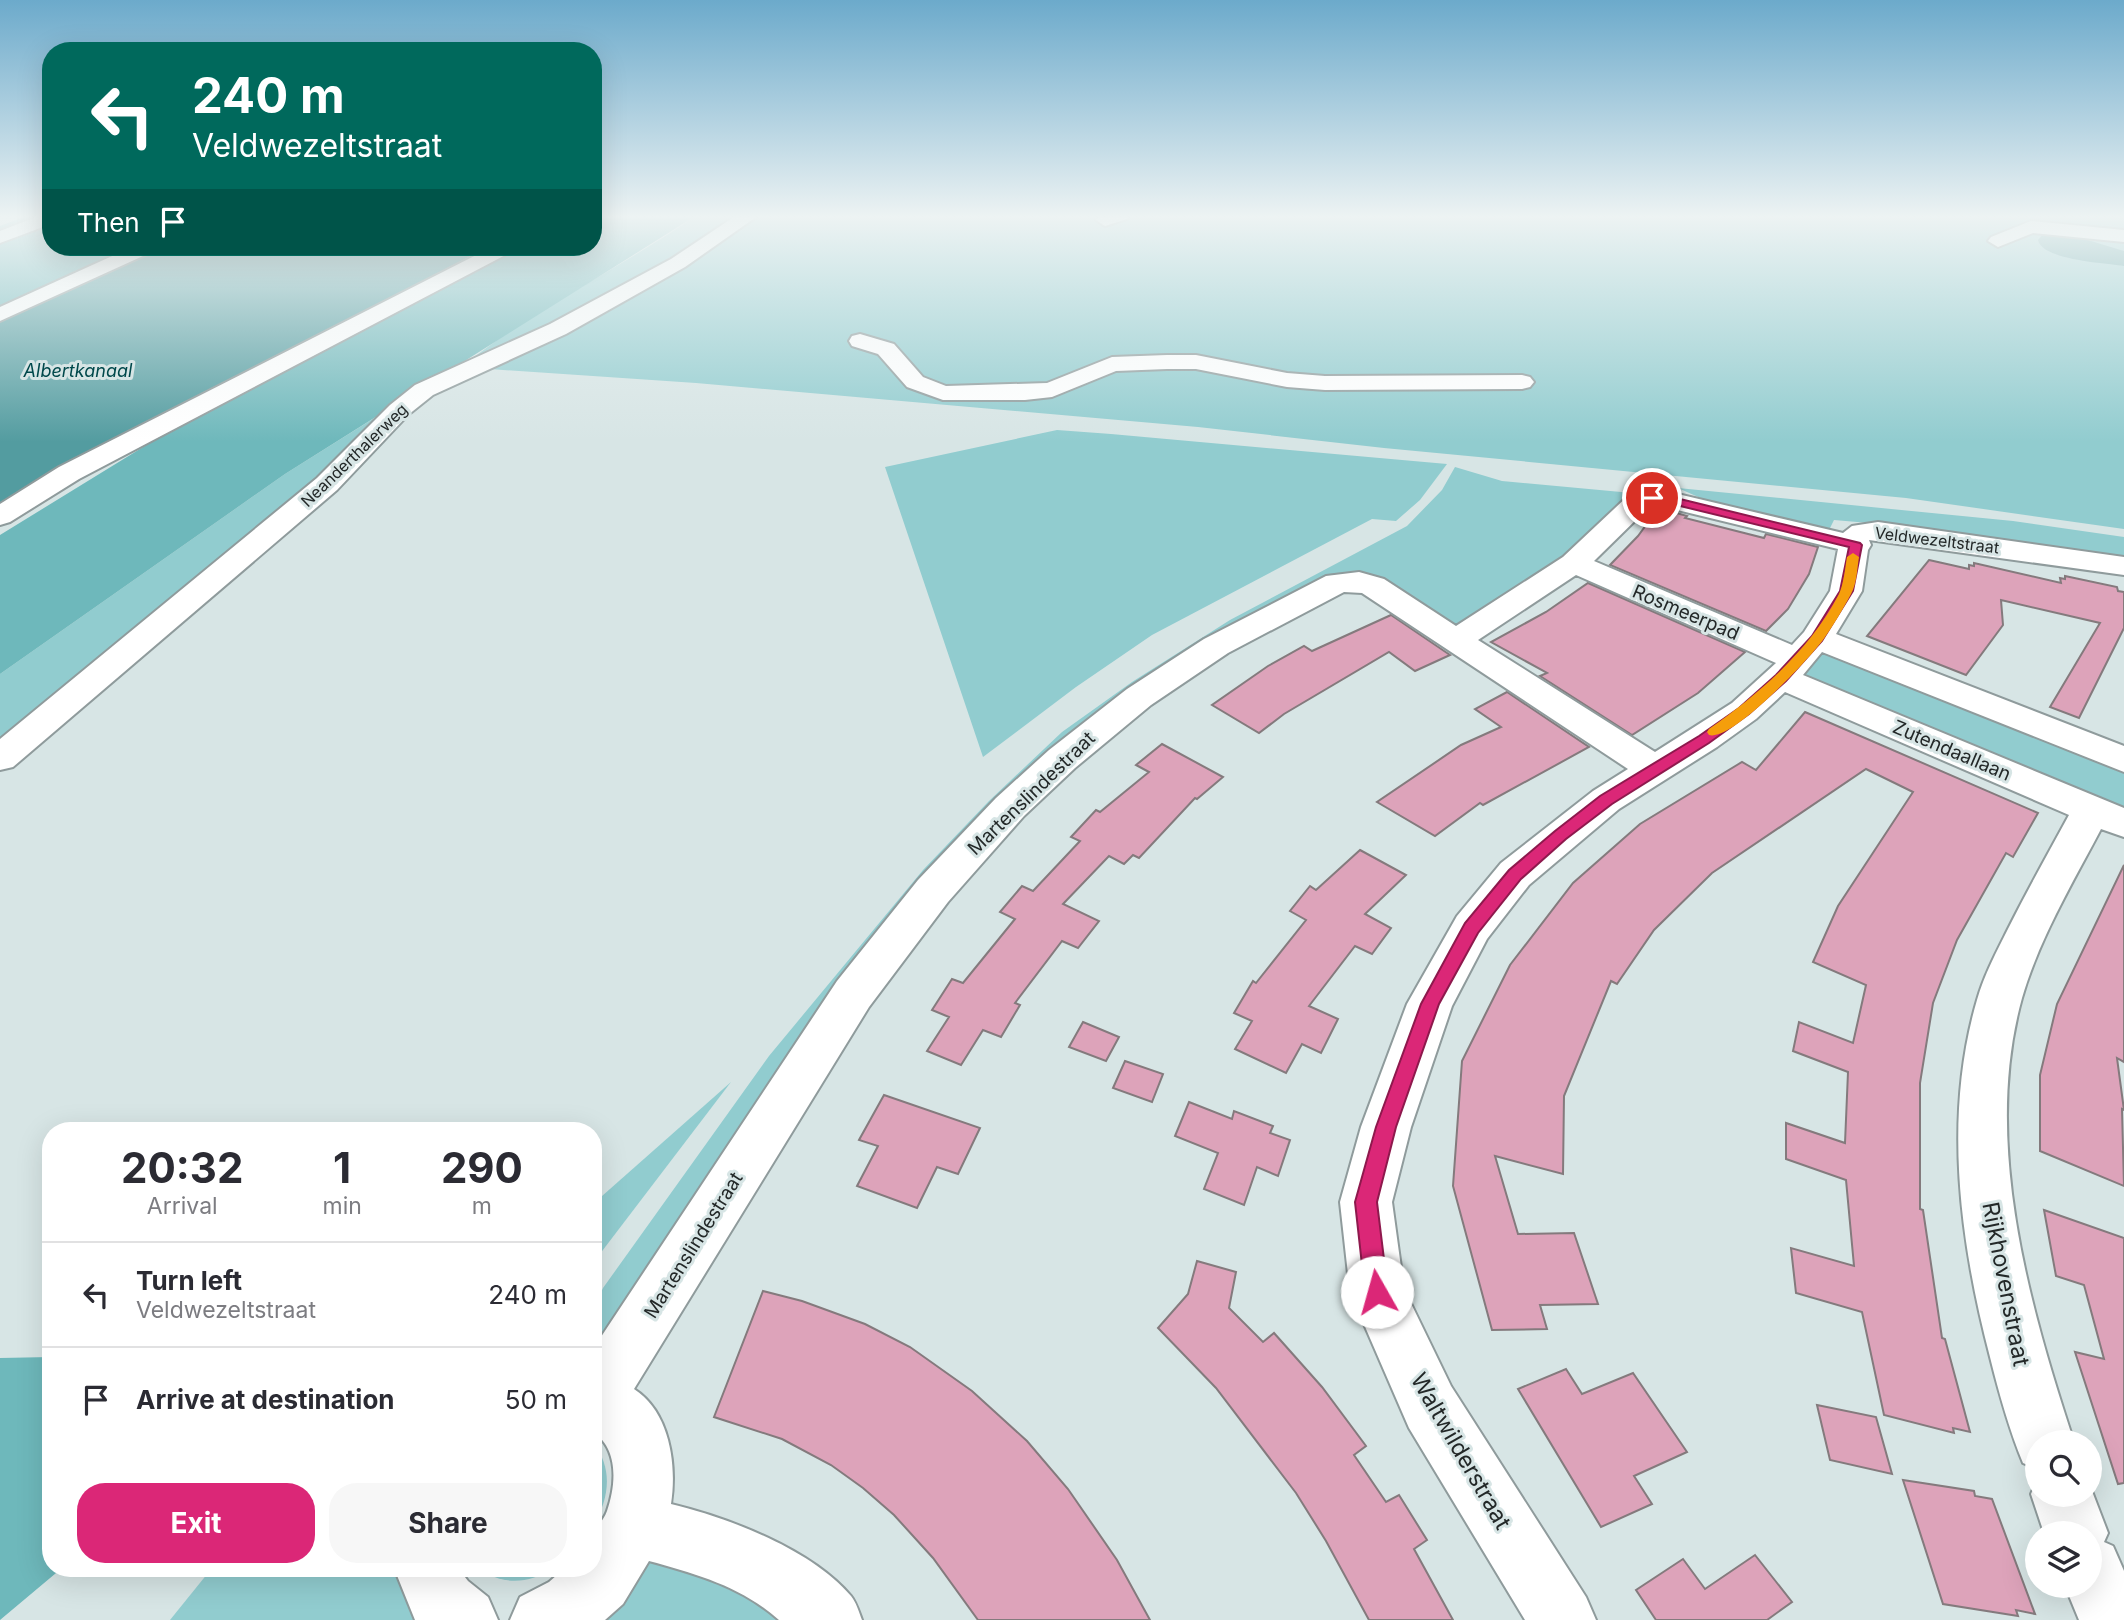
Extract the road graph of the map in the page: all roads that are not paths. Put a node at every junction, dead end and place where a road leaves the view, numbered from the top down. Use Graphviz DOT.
graph roads {
  1 [pos="54,291"];
  2 [pos="422,291"];
  3 [pos="628,291"];
  4 [pos="0,316"];
  5 [pos="860,341"];
  6 [pos="1522,382"];
  7 [pos="0,516"];
  8 [pos="1856,545"];
  9 [pos="1574,564"];
  10 [pos="2124,566"];
  11 [pos="1456,640"];
  12 [pos="1799,659"];
  13 [pos="0,758"];
  14 [pos="2124,760"];
  15 [pos="1656,770"];
  16 [pos="2108,816"];
  17 [pos="602,1385"];
  18 [pos="602,1402"];
  19 [pos="2040,1430"];
  20 [pos="635,1526"];
  21 [pos="427,1577"];
  22 [pos="602,1577"];
  23 [pos="602,1577"];
  24 [pos="2102,1597"];
  25 [pos="464,1620"];
  26 [pos="543,1620"];
  27 [pos="829,1620"];
  28 [pos="1563,1620"];
  29 [pos="2112,1620"];
  1 -- 4 [label="street"];
  2 -- 7 [label="street"];
  3 -- 13 [label="street, Neanderthalerweg"];
  5 -- 6 [label="street"];
  8 -- 9 [label="street, Veldwezeltstraat"];
  8 -- 10 [label="street, Veldwezeltstraat"];
  8 -- 12 [label="street, Waltwilderstraat"];
  9 -- 11 [label="street"];
  9 -- 12 [label="street, Rosmeerpad"];
  11 -- 15 [label="street, Martenslindestraat"];
  11 -- 17 [label="street, Martenslindestraat"];
  12 -- 14 [label="street"];
  12 -- 15 [label="street, Waltwilderstraat"];
  12 -- 16 [label="street, Zutendaallaan"];
  15 -- 28 [label="street, Waltwilderstraat"];
  16 -- 19 [label="street, Rijkhovenstraat"];
  18 -- 20 [label="street"];
  20 -- 23 [label="street"];
  20 -- 27 [label="street"];
  21 -- 25 [label="street"];
  22 -- 26 [label="street"];
  24 -- 29 [label="street"];
}
